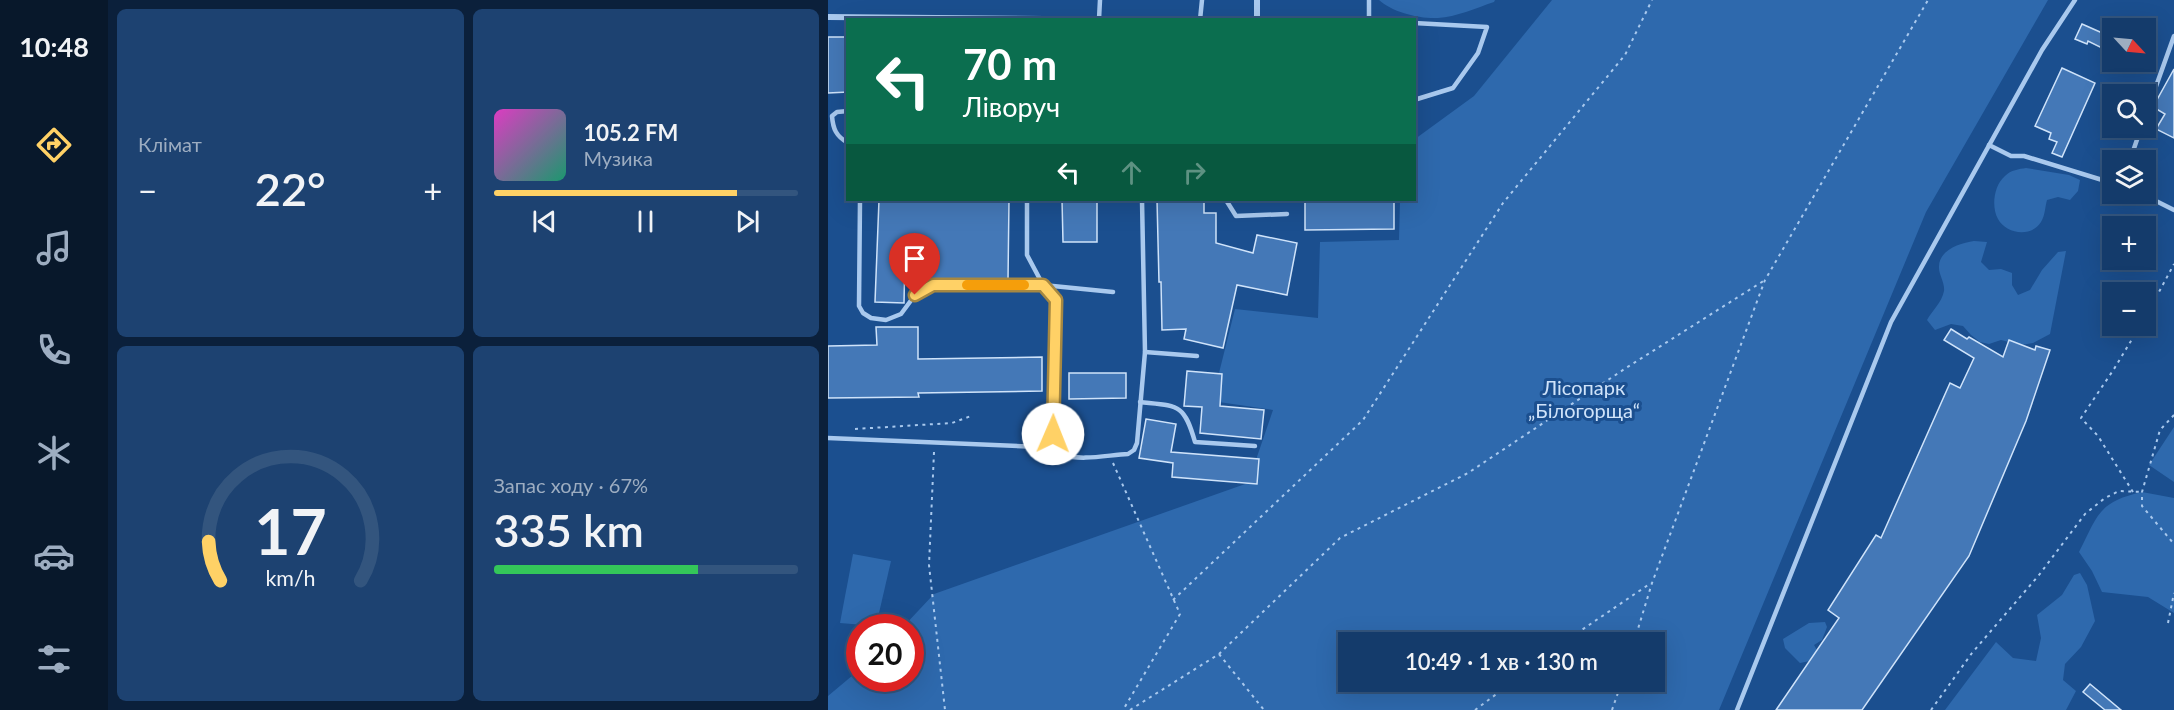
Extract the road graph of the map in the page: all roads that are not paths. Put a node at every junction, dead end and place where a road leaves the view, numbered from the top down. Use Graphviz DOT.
graph roads {
  1 [pos="1100,0"];
  2 [pos="1202,0"];
  3 [pos="1257,0"];
  4 [pos="1369,0"];
  5 [pos="2075,0"];
  6 [pos="828,17"];
  7 [pos="964,18"];
  8 [pos="1099,18"];
  9 [pos="1200,18"];
  10 [pos="1257,18"];
  11 [pos="1369,18"];
  12 [pos="1416,24"];
  13 [pos="2174,36"];
  14 [pos="2156,86"];
  15 [pos="1416,99"];
  16 [pos="846,111"];
  17 [pos="846,142"];
  18 [pos="1989,145"];
  19 [pos="2102,180"];
  20 [pos="860,201"];
  21 [pos="1027,201"];
  22 [pos="1142,201"];
  23 [pos="1227,201"];
  24 [pos="2156,201"];
  25 [pos="2174,210"];
  26 [pos="1287,214"];
  27 [pos="1043,285"];
  28 [pos="1113,292"];
  29 [pos="1144,352"];
  30 [pos="1197,356"];
  31 [pos="1140,402"];
  32 [pos="828,438"];
  33 [pos="1255,446"];
  34 [pos="1053,450"];
  35 [pos="1737,710"];
  1 -- 8 [label="lane"];
  2 -- 9 [label="lane"];
  3 -- 10 [label="street"];
  4 -- 11 [label="lane"];
  5 -- 18 [label="lane"];
  6 -- 7 [label="street"];
  12 -- 15 [label="lane"];
  13 -- 14 [label="lane"];
  16 -- 17 [label="lane"];
  18 -- 19 [label="lane"];
  18 -- 35 [label="lane"];
  20 -- 27 [label="lane"];
  21 -- 27 [label="lane"];
  22 -- 29 [label="lane"];
  23 -- 26 [label="lane"];
  24 -- 25 [label="lane"];
  27 -- 28 [label="lane"];
  27 -- 34 [label="lane"];
  29 -- 30 [label="lane"];
  29 -- 31 [label="lane"];
  31 -- 33 [label="lane"];
  31 -- 34 [label="lane"];
  32 -- 34 [label="lane"];
}
